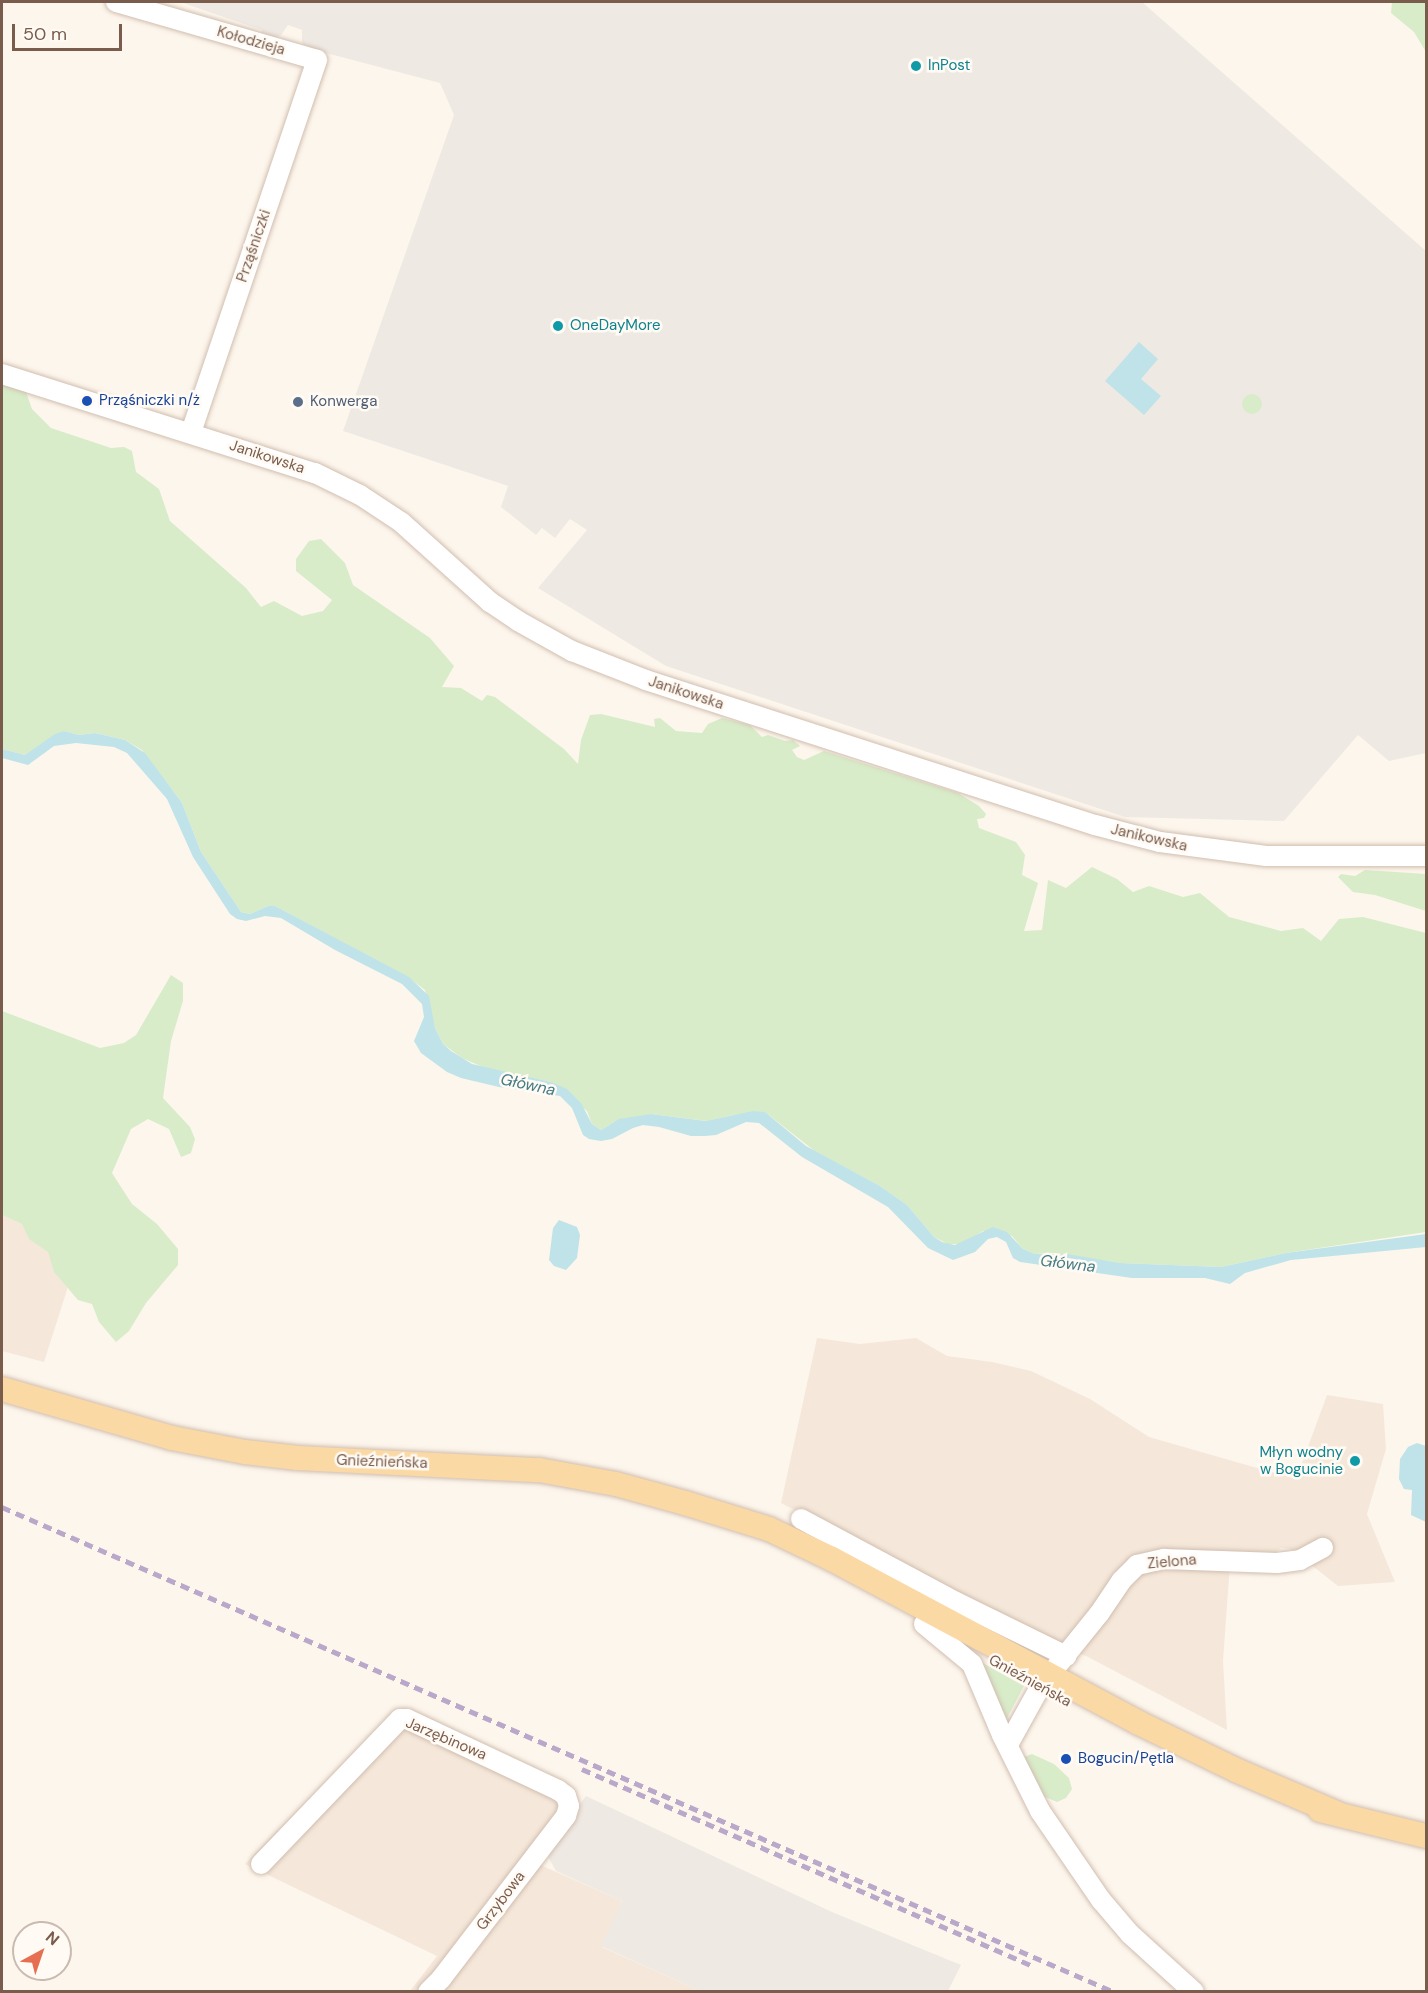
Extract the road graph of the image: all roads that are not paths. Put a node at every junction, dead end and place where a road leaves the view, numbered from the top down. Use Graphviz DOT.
graph roads {
  1 [pos="116,2"];
  2 [pos="317,60"];
  3 [pos="2,374"];
  4 [pos="191,433"];
  5 [pos="1426,856"];
  6 [pos="2,1383"];
  7 [pos="2,1389"];
  8 [pos="29,1396"];
  9 [pos="801,1519"];
  10 [pos="736,1521"];
  11 [pos="1323,1548"];
  12 [pos="924,1624"];
  13 [pos="1066,1656"];
  14 [pos="1045,1681"];
  15 [pos="1009,1743"];
  16 [pos="569,1806"];
  17 [pos="1426,1836"];
  18 [pos="261,1864"];
  19 [pos="428,1992"];
  20 [pos="1194,1992"];
  1 -- 2 [label="street, Kołodzieja"];
  2 -- 4 [label="street, Prząśniczki"];
  3 -- 4 [label="street, Janikowska"];
  4 -- 5 [label="street, Janikowska"];
  6 -- 8 [label="main road, Gnieźnieńska"];
  7 -- 8 [label="main road, Gnieźnieńska"];
  8 -- 10 [label="main road, Gnieźnieńska"];
  9 -- 13 [label="street"];
  10 -- 12 [label="main road, Gnieźnieńska"];
  10 -- 14 [label="main road, Gnieźnieńska"];
  11 -- 13 [label="street, Zielona"];
  12 -- 14 [label="main road, Gnieźnieńska"];
  12 -- 15 [label="street"];
  13 -- 14 [label="street, Zielona"];
  14 -- 15 [label="street, Zielona"];
  14 -- 17 [label="main road, Gnieźnieńska"];
  15 -- 20 [label="street"];
  16 -- 18 [label="street, Jarzębinowa"];
  16 -- 19 [label="street, Grzybowa"];
}
